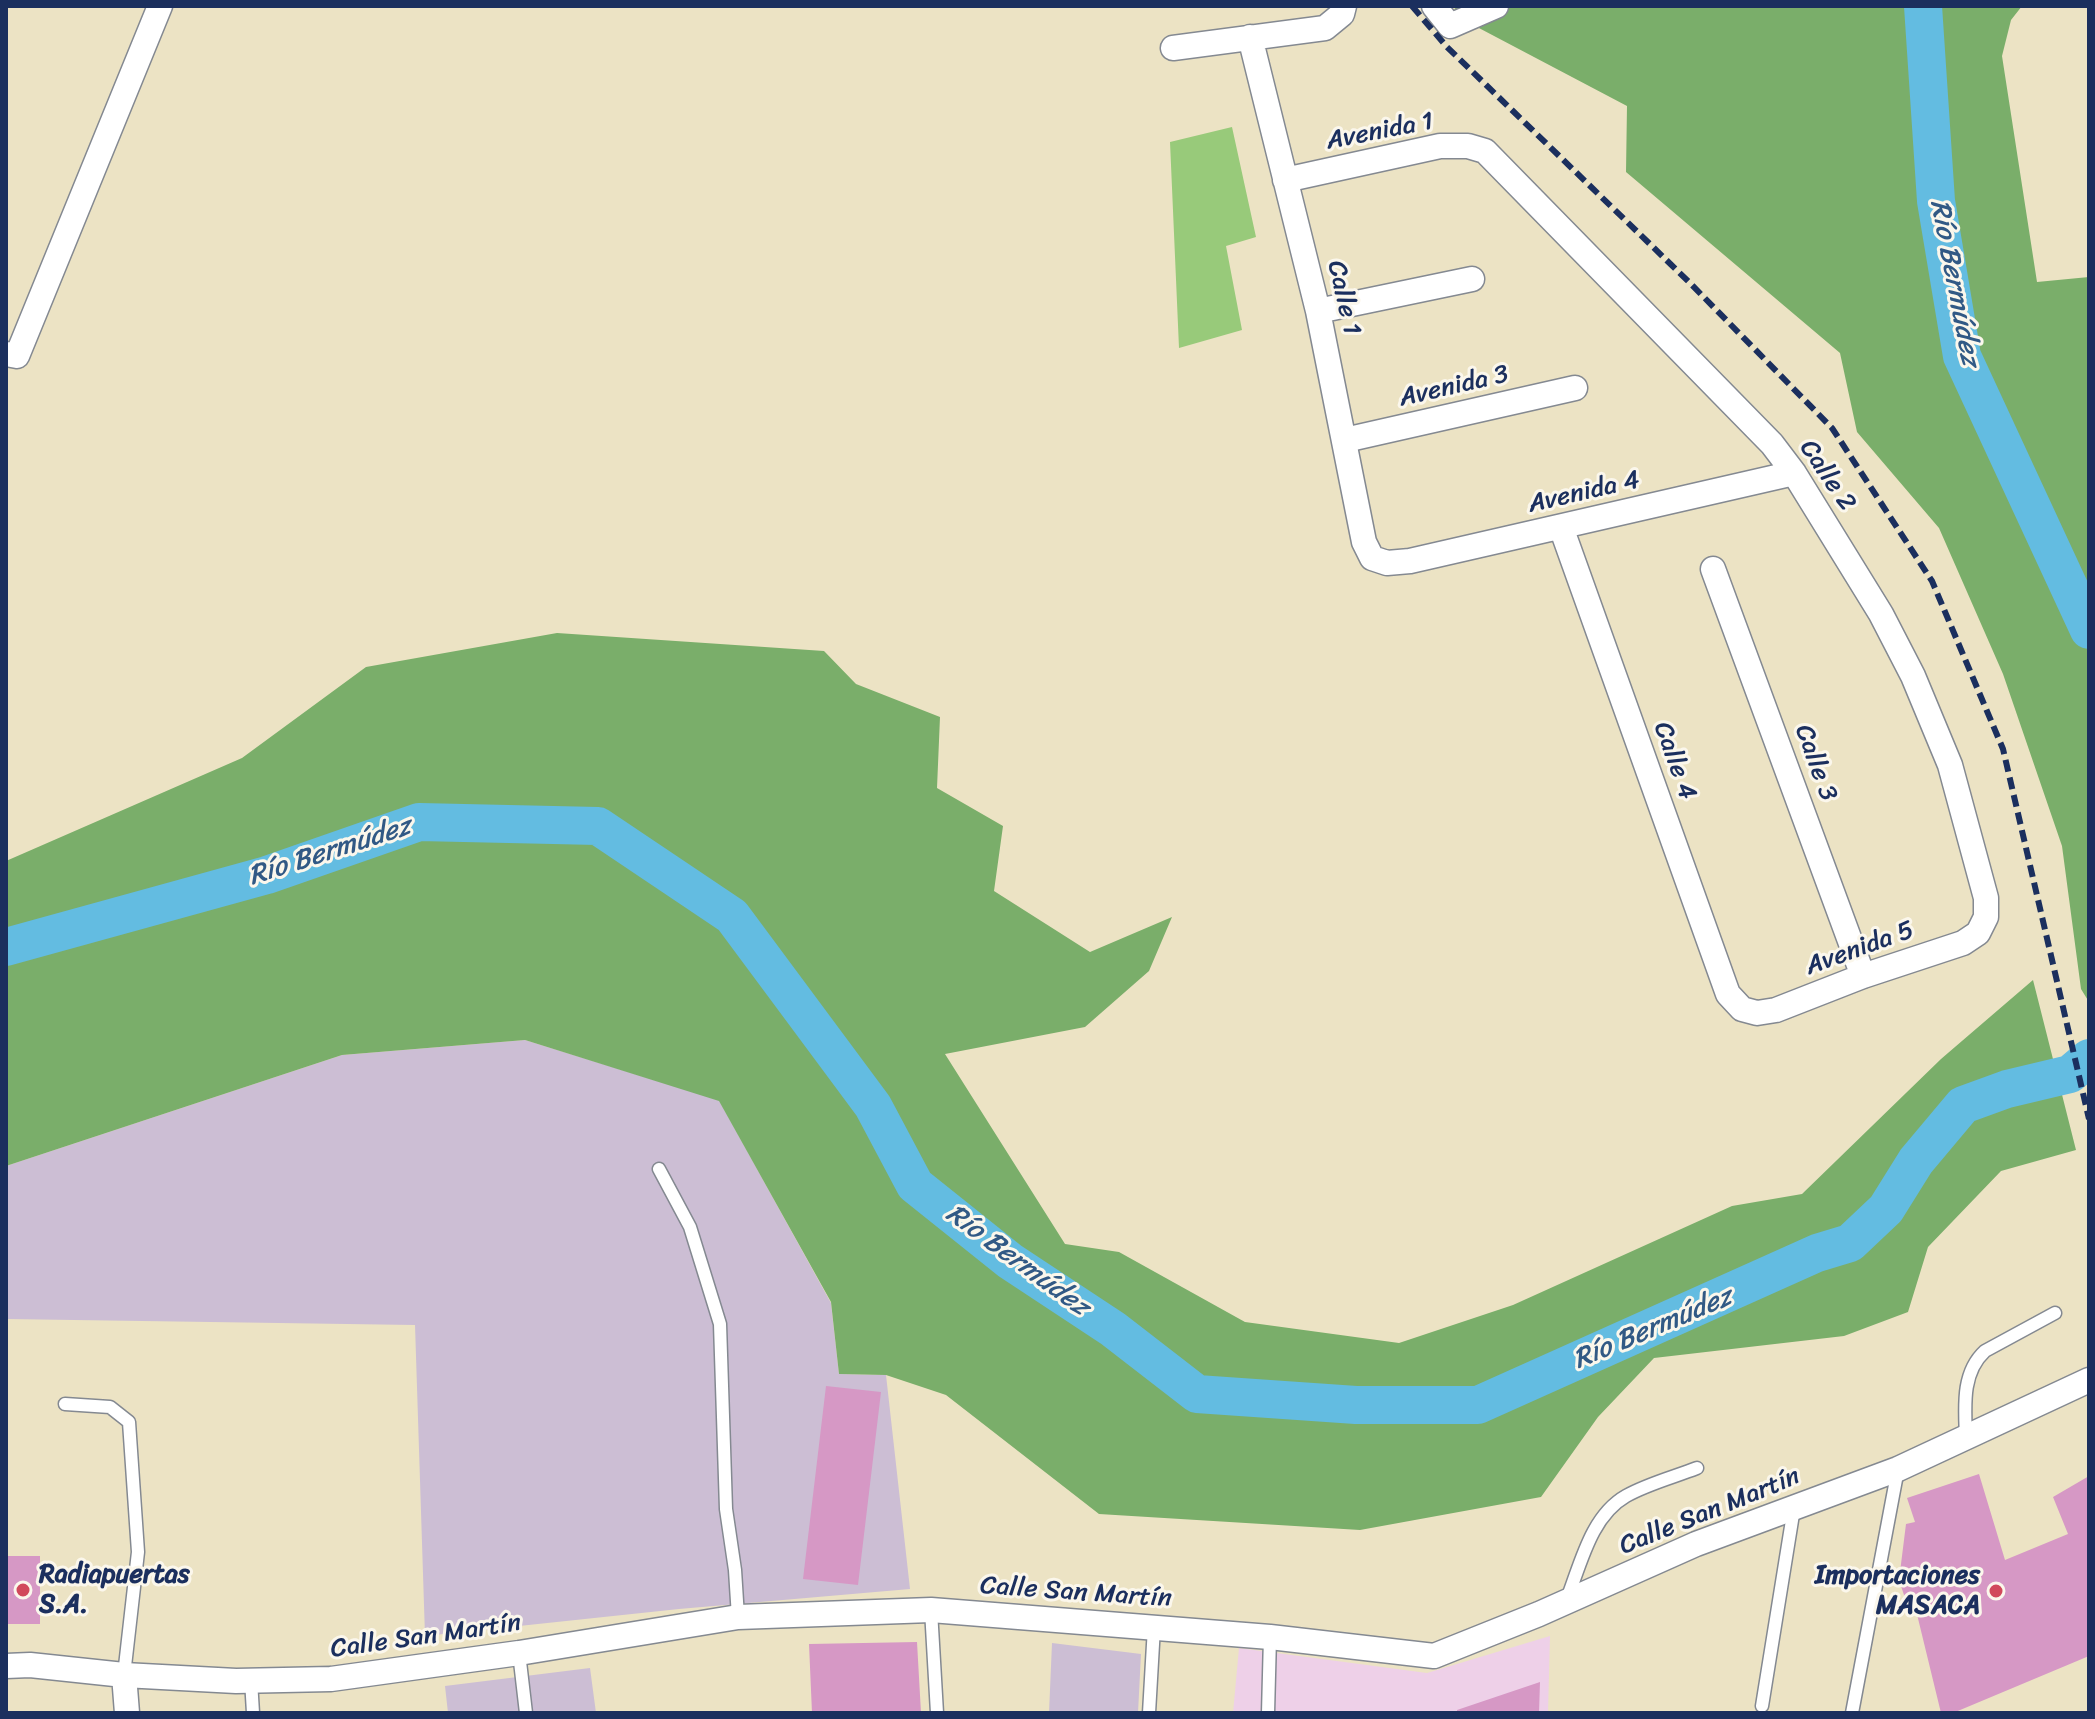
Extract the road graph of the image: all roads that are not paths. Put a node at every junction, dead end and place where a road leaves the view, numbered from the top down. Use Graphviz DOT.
graph roads {
  1 [pos="160,6"];
  2 [pos="1344,6"];
  3 [pos="1434,6"];
  4 [pos="1496,6"];
  5 [pos="1250,37"];
  6 [pos="1173,48"];
  7 [pos="1485,151"];
  8 [pos="1285,180"];
  9 [pos="1472,279"];
  10 [pos="1318,311"];
  11 [pos="6,354"];
  12 [pos="1575,388"];
  13 [pos="1345,440"];
  14 [pos="1794,473"];
  15 [pos="1561,527"];
  16 [pos="1387,563"];
  17 [pos="1713,569"];
  18 [pos="1986,917"];
  19 [pos="1863,976"];
  20 [pos="1742,1009"];
  21 [pos="659,1169"];
  22 [pos="2055,1313"];
  23 [pos="2089,1380"];
  24 [pos="65,1404"];
  25 [pos="1966,1438"];
  26 [pos="1697,1468"];
  27 [pos="1898,1469"];
  28 [pos="1795,1507"];
  29 [pos="1566,1602"];
  30 [pos="931,1610"];
  31 [pos="738,1617"];
  32 [pos="1154,1627"];
  33 [pos="1270,1637"];
  34 [pos="519,1653"];
  35 [pos="6,1666"];
  36 [pos="124,1675"];
  37 [pos="251,1680"];
  38 [pos="1762,1706"];
  39 [pos="127,1713"];
  40 [pos="253,1713"];
  41 [pos="526,1713"];
  42 [pos="937,1713"];
  43 [pos="1149,1713"];
  44 [pos="1268,1713"];
  45 [pos="1852,1713"];
  1 -- 11 [label="street"];
  2 -- 5 [label="street"];
  3 -- 4 [label="street"];
  5 -- 6 [label="street"];
  5 -- 8 [label="street, Calle 1"];
  7 -- 8 [label="street, Avenida 1"];
  7 -- 14 [label="street, Calle 2"];
  8 -- 10 [label="street, Calle 1"];
  9 -- 10 [label="street"];
  10 -- 13 [label="street, Calle 1"];
  12 -- 13 [label="street, Avenida 3"];
  13 -- 16 [label="street, Calle 1"];
  14 -- 15 [label="street, Avenida 4"];
  14 -- 18 [label="street, Calle 2"];
  15 -- 16 [label="street, Avenida 4"];
  15 -- 20 [label="street, Calle 4"];
  17 -- 19 [label="street, Calle 3"];
  18 -- 19 [label="street, Avenida 5"];
  19 -- 20 [label="street, Avenida 5"];
  21 -- 31 [label="lane"];
  22 -- 25 [label="lane"];
  23 -- 25 [label="street, Calle San Martín"];
  24 -- 36 [label="lane"];
  25 -- 27 [label="street, Calle San Martín"];
  26 -- 29 [label="lane"];
  27 -- 28 [label="street, Calle San Martín"];
  27 -- 45 [label="lane"];
  28 -- 29 [label="street, Calle San Martín"];
  28 -- 38 [label="lane"];
  29 -- 33 [label="street, Calle San Martín"];
  30 -- 31 [label="street, Calle San Martín"];
  30 -- 32 [label="street, Calle San Martín"];
  30 -- 42 [label="lane"];
  31 -- 34 [label="street, Calle San Martín"];
  32 -- 33 [label="street, Calle San Martín"];
  32 -- 43 [label="lane"];
  33 -- 44 [label="lane"];
  34 -- 37 [label="street, Calle San Martín"];
  34 -- 41 [label="lane"];
  35 -- 36 [label="street, Calle San Martín"];
  36 -- 37 [label="street, Calle San Martín"];
  36 -- 39 [label="street"];
  37 -- 40 [label="lane"];
}
